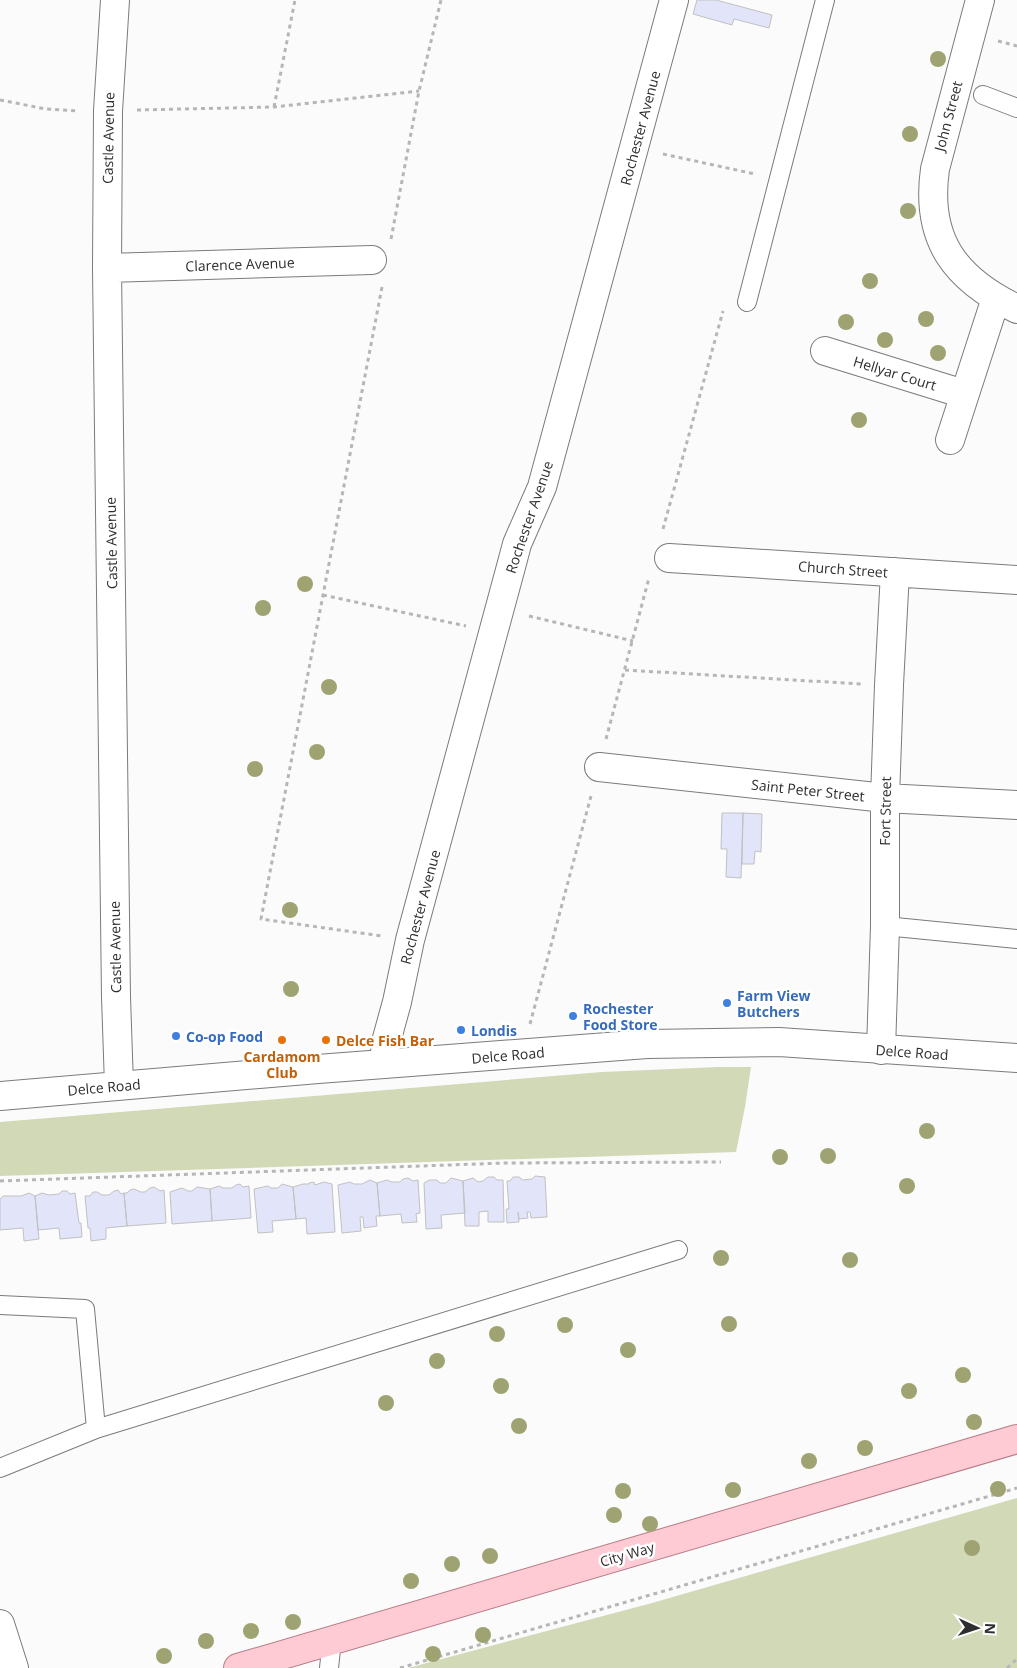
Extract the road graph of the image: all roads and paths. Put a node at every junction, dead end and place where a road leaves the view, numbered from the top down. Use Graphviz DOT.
graph roads {
  1 [pos="115,0"];
  2 [pos="295,0"];
  3 [pos="441,0"];
  4 [pos="674,0"];
  5 [pos="825,0"];
  6 [pos="980,0"];
  7 [pos="419,91"];
  8 [pos="983,95"];
  9 [pos="0,100"];
  10 [pos="274,107"];
  11 [pos="1017,108"];
  12 [pos="108,110"];
  13 [pos="634,147"];
  14 [pos="780,180"];
  15 [pos="382,250"];
  16 [pos="107,268"];
  17 [pos="382,285"];
  18 [pos="747,302"];
  19 [pos="1007,304"];
  20 [pos="825,351"];
  21 [pos="964,394"];
  22 [pos="950,440"];
  23 [pos="662,531"];
  24 [pos="669,558"];
  25 [pos="895,572"];
  26 [pos="650,578"];
  27 [pos="1017,580"];
  28 [pos="323,595"];
  29 [pos="496,620"];
  30 [pos="633,641"];
  31 [pos="624,670"];
  32 [pos="889,685"];
  33 [pos="599,767"];
  34 [pos="591,798"];
  35 [pos="885,798"];
  36 [pos="600,799"];
  37 [pos="1017,805"];
  38 [pos="885,926"];
  39 [pos="1017,939"];
  40 [pos="410,940"];
  41 [pos="881,1050"];
  42 [pos="522,1054"];
  43 [pos="1017,1058"];
  44 [pos="384,1064"];
  45 [pos="119,1085"];
  46 [pos="0,1096"];
  47 [pos="721,1162"];
  48 [pos="0,1181"];
  49 [pos="678,1250"];
  50 [pos="0,1305"];
  51 [pos="96,1429"];
  52 [pos="1017,1439"];
  53 [pos="0,1468"];
  54 [pos="1017,1488"];
  55 [pos="0,1624"];
  56 [pos="332,1640"];
  57 [pos="1017,1659"];
  58 [pos="14,1668"];
  59 [pos="238,1668"];
  60 [pos="330,1668"];
  61 [pos="400,1668"];
  62 [pos="1007,1668"];
  1 -- 12 [label="street, Castle Avenue"];
  2 -- 10 [label="path"];
  3 -- 7 [label="path"];
  4 -- 13 [label="street, Rochester Avenue"];
  5 -- 14 [label="lane"];
  6 -- 19 [label="street, John Street"];
  7 -- 10 [label="path"];
  7 -- 15 [label="path"];
  8 -- 11 [label="lane"];
  9 -- 12 [label="path"];
  10 -- 12 [label="path"];
  12 -- 16 [label="street, Castle Avenue"];
  13 -- 14 [label="path"];
  13 -- 29 [label="street, Rochester Avenue"];
  14 -- 18 [label="lane"];
  15 -- 16 [label="street, Clarence Avenue"];
  16 -- 45 [label="street, Castle Avenue"];
  17 -- 28 [label="path"];
  18 -- 23 [label="path"];
  19 -- 21 [label="street"];
  20 -- 21 [label="street, Hellyar Court"];
  21 -- 22 [label="street"];
  24 -- 25 [label="street, Church Street"];
  25 -- 27 [label="street, Church Street"];
  25 -- 32 [label="street, Fort Street"];
  26 -- 30 [label="path"];
  28 -- 29 [label="path"];
  28 -- 40 [label="path"];
  29 -- 30 [label="path"];
  29 -- 40 [label="street, Rochester Avenue"];
  30 -- 31 [label="path"];
  31 -- 32 [label="path"];
  31 -- 33 [label="path"];
  32 -- 35 [label="street, Fort Street"];
  33 -- 34 [label="path"];
  33 -- 35 [label="street, Saint Peter Street"];
  34 -- 36 [label="path"];
  34 -- 42 [label="path"];
  35 -- 37 [label="street, Saint Peter Street"];
  35 -- 38 [label="street, Fort Street"];
  38 -- 39 [label="lane"];
  38 -- 41 [label="street, Fort Street"];
  40 -- 44 [label="street, Rochester Avenue"];
  41 -- 42 [label="street, Delce Road"];
  41 -- 43 [label="street, Delce Road"];
  42 -- 44 [label="street, Delce Road"];
  44 -- 45 [label="street, Delce Road"];
  45 -- 46 [label="street, Delce Road"];
  47 -- 48 [label="path"];
  49 -- 51 [label="lane"];
  50 -- 51 [label="lane"];
  51 -- 53 [label="lane"];
  52 -- 56 [label="main road, City Way"];
  54 -- 61 [label="path"];
  55 -- 58 [label="street"];
  56 -- 59 [label="main road, City Way"];
  56 -- 60 [label="lane"];
  57 -- 62 [label="path"];
}
